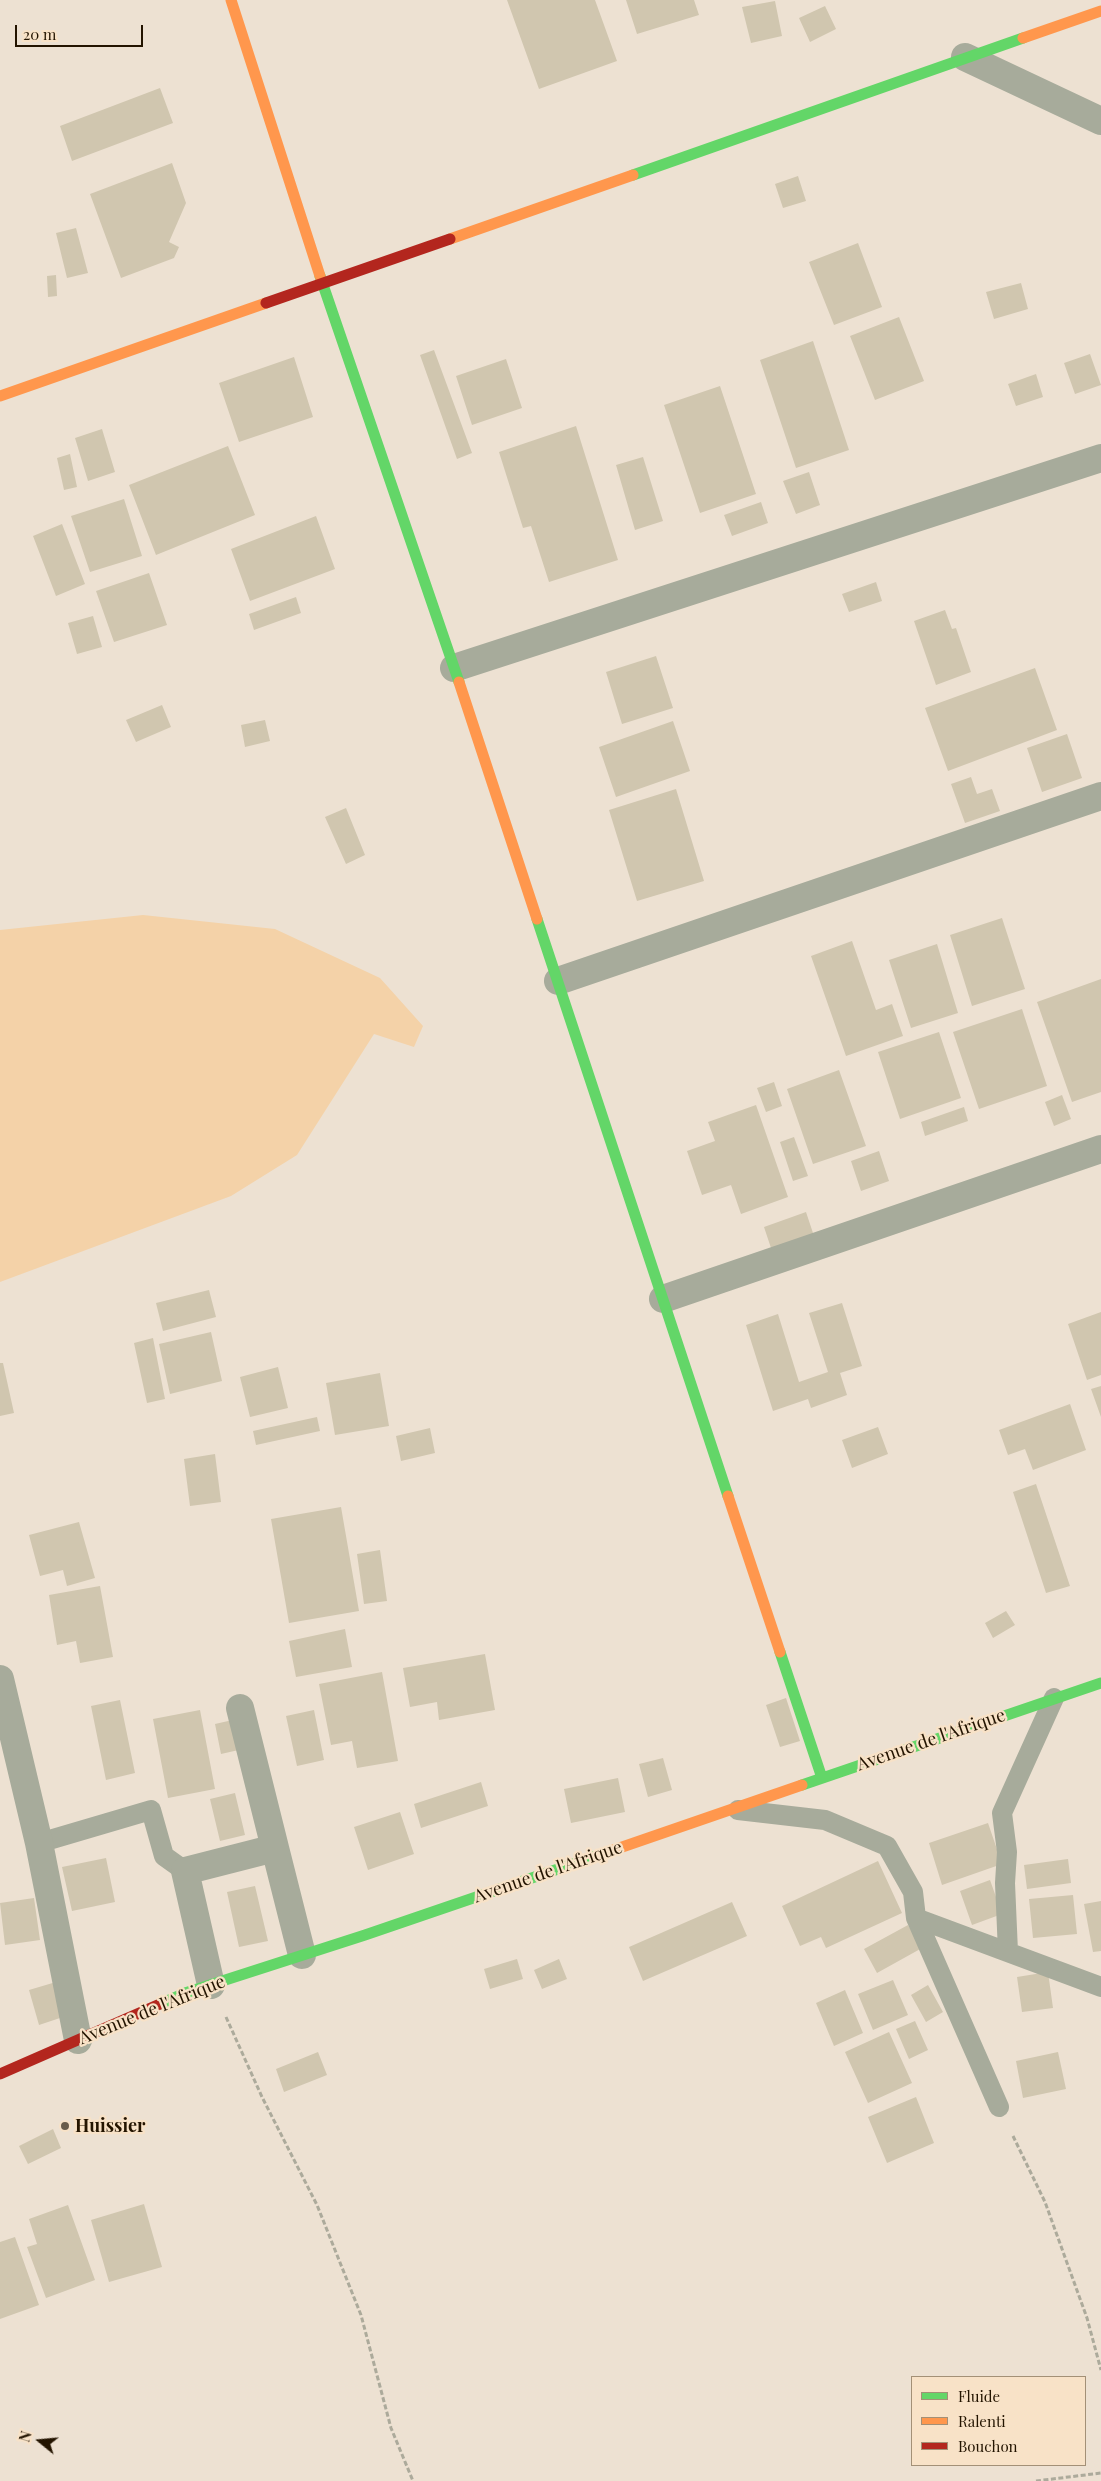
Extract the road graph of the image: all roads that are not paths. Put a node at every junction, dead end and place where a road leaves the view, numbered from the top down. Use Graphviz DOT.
graph roads {
  1 [pos="231,0"];
  2 [pos="1101,11"];
  3 [pos="965,57"];
  4 [pos="1101,121"];
  5 [pos="324,285"];
  6 [pos="0,396"];
  7 [pos="1101,458"];
  8 [pos="454,668"];
  9 [pos="1101,796"];
  10 [pos="558,981"];
  11 [pos="1101,1149"];
  12 [pos="663,1299"];
  13 [pos="0,1679"];
  14 [pos="1101,1682"];
  15 [pos="1054,1698"];
  16 [pos="240,1708"];
  17 [pos="822,1778"];
  18 [pos="731,1809"];
  19 [pos="39,1844"];
  20 [pos="275,1848"];
  21 [pos="185,1871"];
  22 [pos="916,1918"];
  23 [pos="1008,1952"];
  24 [pos="302,1955"];
  25 [pos="211,1985"];
  26 [pos="1101,1987"];
  27 [pos="78,2040"];
  28 [pos="0,2074"];
  29 [pos="999,2107"];
  1 -- 5 [label="street"];
  2 -- 3 [label="street"];
  3 -- 4 [label="street"];
  3 -- 5 [label="street"];
  5 -- 6 [label="street"];
  5 -- 8 [label="street"];
  7 -- 8 [label="street"];
  8 -- 10 [label="street"];
  9 -- 10 [label="street"];
  10 -- 12 [label="street"];
  11 -- 12 [label="street"];
  12 -- 17 [label="street"];
  13 -- 19 [label="street"];
  14 -- 15 [label="street, Avenue de l'Afrique"];
  15 -- 17 [label="street, Avenue de l'Afrique"];
  15 -- 23 [label="lane"];
  16 -- 20 [label="street"];
  17 -- 18 [label="street, Avenue de l'Afrique"];
  18 -- 22 [label="lane"];
  18 -- 24 [label="street, Avenue de l'Afrique"];
  19 -- 21 [label="lane"];
  19 -- 27 [label="street"];
  20 -- 21 [label="street"];
  20 -- 24 [label="street"];
  21 -- 25 [label="street"];
  22 -- 23 [label="lane"];
  22 -- 29 [label="lane"];
  23 -- 26 [label="lane"];
  24 -- 25 [label="street, Avenue de l'Afrique"];
  25 -- 27 [label="street, Avenue de l'Afrique"];
  27 -- 28 [label="street, Avenue de l'Afrique"];
}
